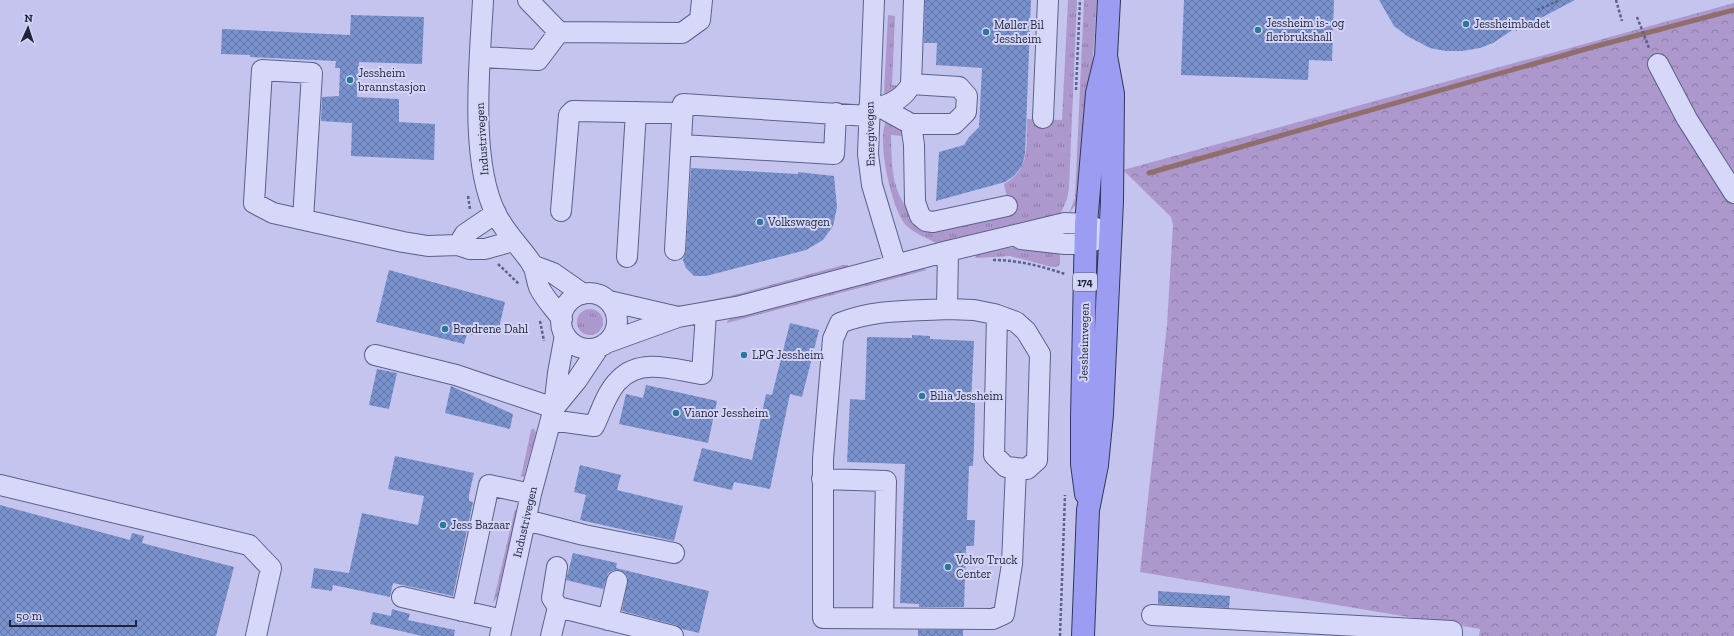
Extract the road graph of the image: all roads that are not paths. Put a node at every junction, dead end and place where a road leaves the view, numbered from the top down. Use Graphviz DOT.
graph roads {
  1 [pos="484,0"];
  2 [pos="528,0"];
  3 [pos="702,0"];
  4 [pos="874,0"];
  5 [pos="914,0"];
  6 [pos="1048,0"];
  7 [pos="1109,0"];
  8 [pos="560,32"];
  9 [pos="480,56"];
  10 [pos="1106,56"];
  11 [pos="1658,64"];
  12 [pos="911,84"];
  13 [pos="872,110"];
  14 [pos="636,112"];
  15 [pos="683,113"];
  16 [pos="836,113"];
  17 [pos="1043,118"];
  18 [pos="911,124"];
  19 [pos="681,145"];
  20 [pos="1734,193"];
  21 [pos="1007,206"];
  22 [pos="561,211"];
  23 [pos="496,213"];
  24 [pos="303,219"];
  25 [pos="1086,234"];
  26 [pos="1110,234"];
  27 [pos="513,241"];
  28 [pos="458,246"];
  29 [pos="675,250"];
  30 [pos="948,251"];
  31 [pos="627,257"];
  32 [pos="532,264"];
  33 [pos="896,265"];
  34 [pos="583,294"];
  35 [pos="609,301"];
  36 [pos="947,309"];
  37 [pos="706,313"];
  38 [pos="996,316"];
  39 [pos="678,317"];
  40 [pos="564,327"];
  41 [pos="602,345"];
  42 [pos="375,355"];
  43 [pos="552,414"];
  44 [pos="1016,468"];
  45 [pos="822,479"];
  46 [pos="0,485"];
  47 [pos="531,494"];
  48 [pos="1088,510"];
  49 [pos="526,520"];
  50 [pos="674,553"];
  51 [pos="557,567"];
  52 [pos="617,581"];
  53 [pos="402,597"];
  54 [pos="558,607"];
  55 [pos="462,611"];
  56 [pos="1152,615"];
  57 [pos="883,618"];
  58 [pos="608,620"];
  59 [pos="1254,628"];
  60 [pos="501,632"];
  61 [pos="256,636"];
  62 [pos="551,636"];
  63 [pos="673,636"];
  64 [pos="1083,636"];
  65 [pos="1452,636"];
  1 -- 9 [label="street, Industrivegen"];
  2 -- 8 [label="street"];
  3 -- 8 [label="street"];
  4 -- 13 [label="street, Energivegen"];
  5 -- 12 [label="street"];
  6 -- 17 [label="street"];
  7 -- 10 [label="main road, Jessheimvegen / 174"];
  8 -- 9 [label="street"];
  9 -- 23 [label="street, Industrivegen"];
  10 -- 25 [label="main road, Jessheimvegen / 174"];
  10 -- 26 [label="main road, Jessheimvegen / 174"];
  11 -- 20 [label="street"];
  12 -- 13 [label="street"];
  12 -- 18 [label="street"];
  13 -- 16 [label="street"];
  13 -- 18 [label="street"];
  13 -- 33 [label="street, Energivegen"];
  14 -- 15 [label="street"];
  14 -- 22 [label="street"];
  14 -- 31 [label="street"];
  15 -- 16 [label="street"];
  15 -- 19 [label="street"];
  16 -- 19 [label="street"];
  18 -- 21 [label="street"];
  19 -- 29 [label="street"];
  23 -- 27 [label="street, Industrivegen"];
  23 -- 28 [label="street"];
  24 -- 28 [label="street"];
  25 -- 26 [label="street"];
  25 -- 30 [label="street"];
  25 -- 48 [label="main road, Jessheimvegen / 174"];
  26 -- 48 [label="main road, Jessheimvegen / 174"];
  27 -- 28 [label="street"];
  27 -- 32 [label="street, Industrivegen"];
  30 -- 33 [label="street"];
  30 -- 36 [label="street"];
  32 -- 34 [label="street, Industrivegen"];
  32 -- 40 [label="street, Industrivegen"];
  33 -- 37 [label="street"];
  34 -- 35 [label="street"];
  34 -- 40 [label="street"];
  35 -- 39 [label="street"];
  35 -- 41 [label="street"];
  36 -- 38 [label="street"];
  36 -- 45 [label="street"];
  37 -- 39 [label="street"];
  37 -- 43 [label="street"];
  38 -- 44 [label="street"];
  38 -- 44 [label="street"];
  39 -- 41 [label="street"];
  40 -- 41 [label="street"];
  40 -- 43 [label="street, Industrivegen"];
  41 -- 43 [label="street, Industrivegen"];
  42 -- 43 [label="street"];
  43 -- 47 [label="street, Industrivegen"];
  44 -- 57 [label="street"];
  45 -- 57 [label="street"];
  45 -- 57 [label="street"];
  46 -- 61 [label="street"];
  47 -- 49 [label="street, Industrivegen"];
  47 -- 55 [label="street"];
  48 -- 64 [label="main road, Jessheimvegen / 174"];
  49 -- 50 [label="street"];
  49 -- 60 [label="street, Industrivegen"];
  51 -- 54 [label="street"];
  52 -- 58 [label="street"];
  53 -- 55 [label="street"];
  54 -- 58 [label="street"];
  54 -- 62 [label="street"];
  55 -- 60 [label="street"];
  56 -- 59 [label="street"];
  58 -- 63 [label="street"];
  59 -- 65 [label="street"];
}
